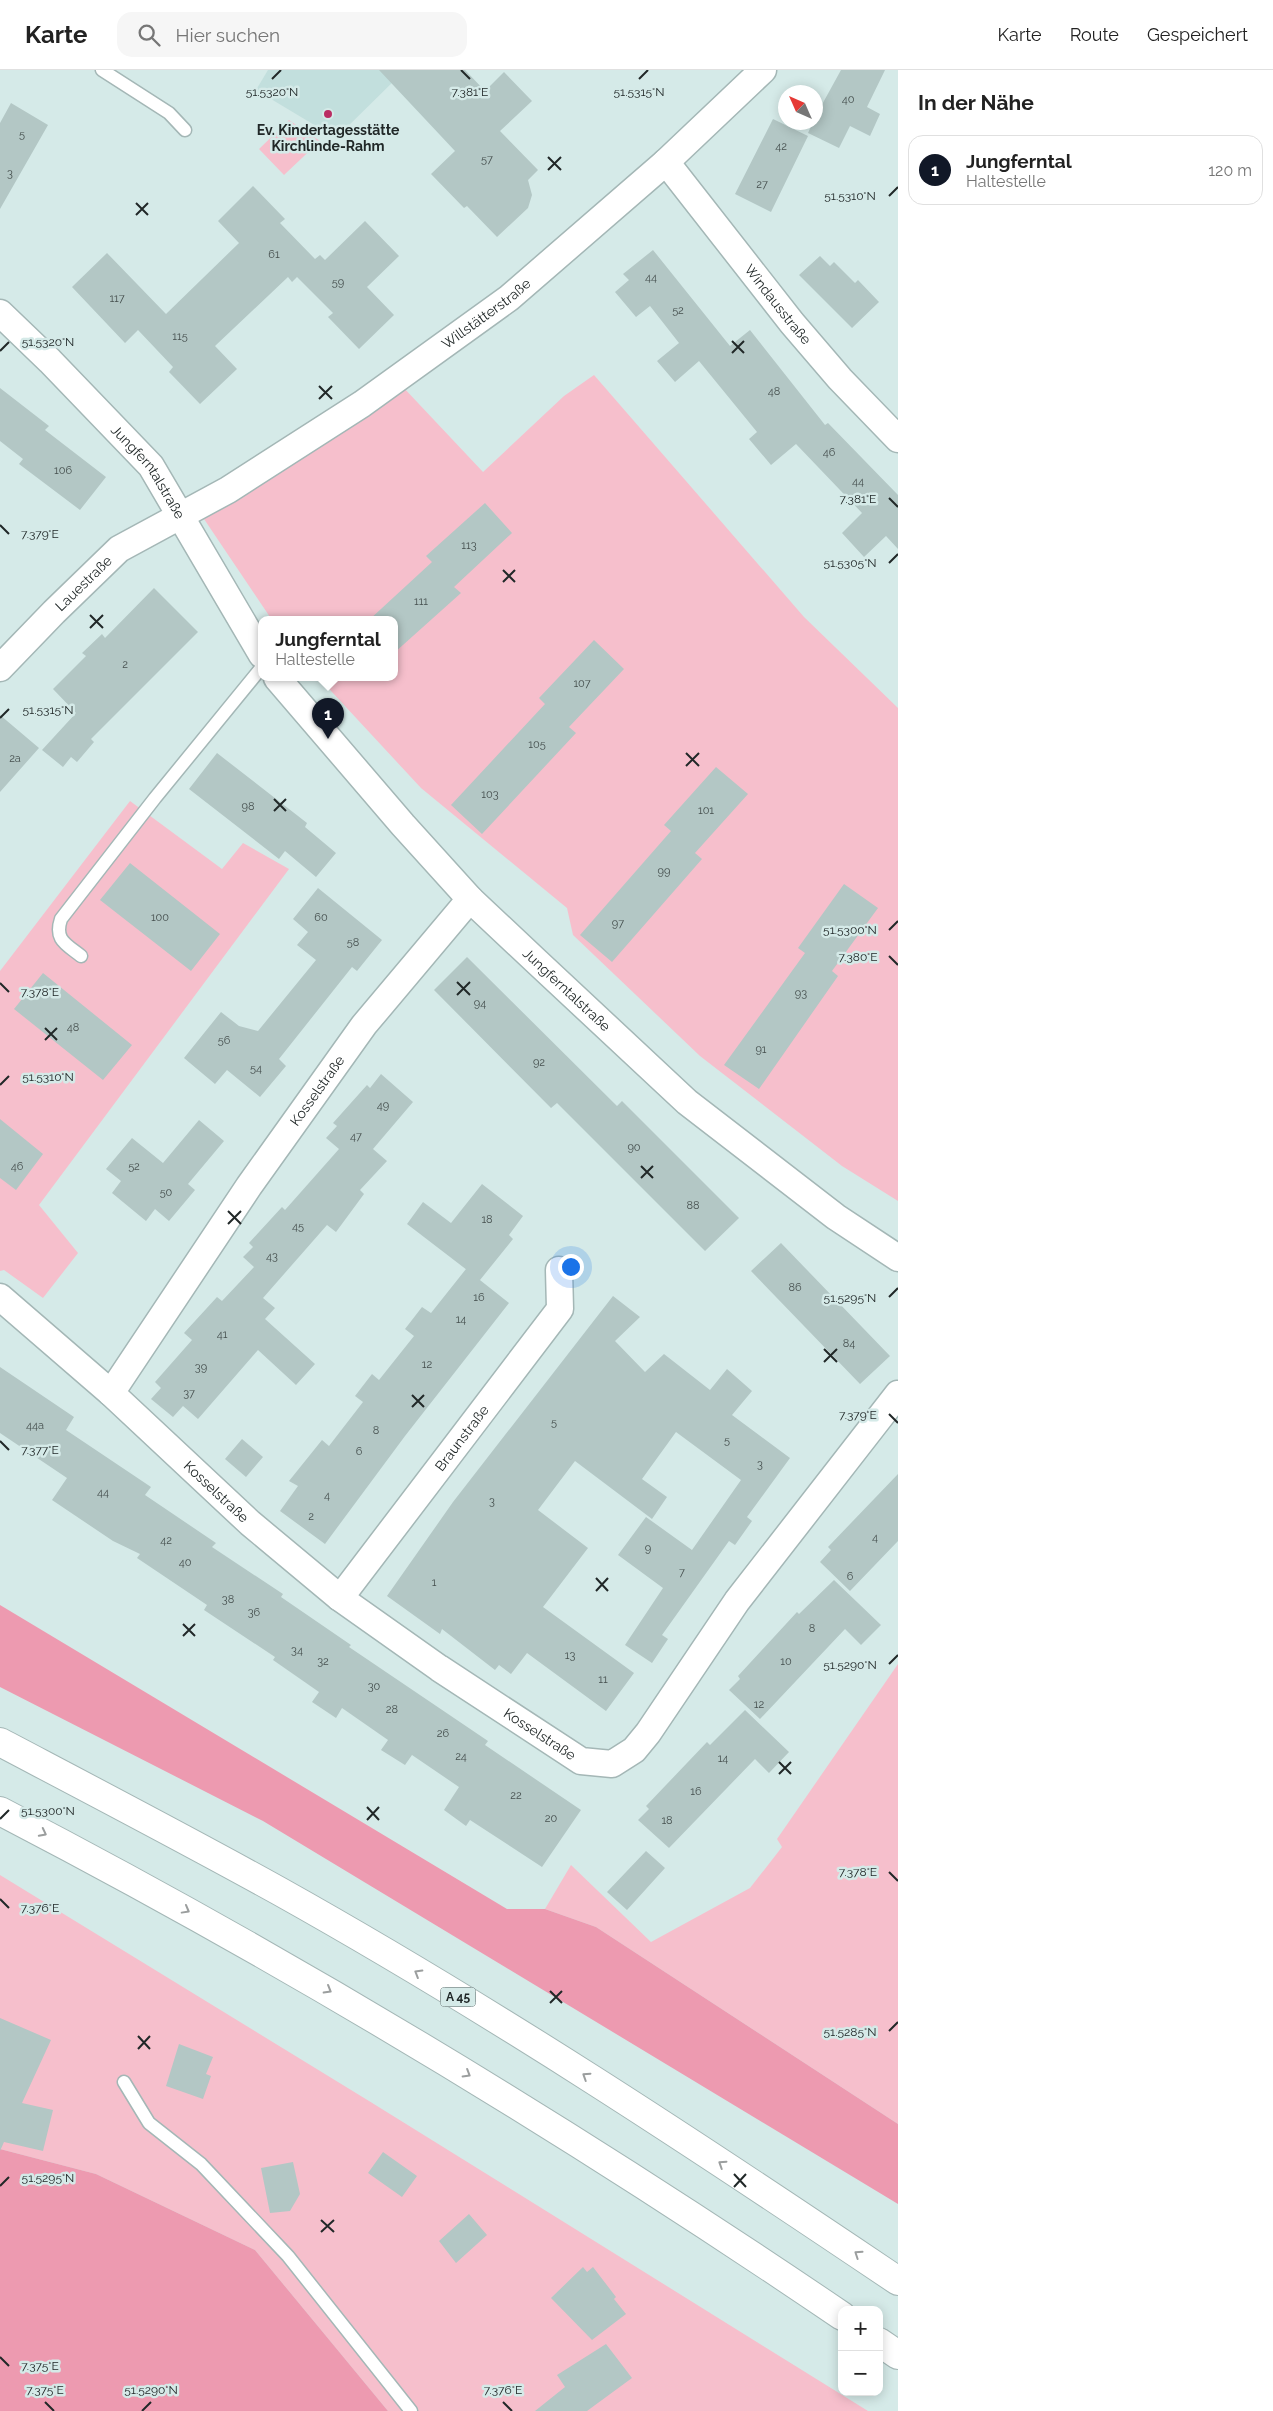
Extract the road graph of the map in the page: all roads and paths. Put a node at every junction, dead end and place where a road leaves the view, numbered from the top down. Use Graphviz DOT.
graph roads {
  1 [pos="102,70"];
  2 [pos="764,70"];
  3 [pos="185,130"];
  4 [pos="666,162"];
  5 [pos="0,313"];
  6 [pos="898,439"];
  7 [pos="179,517"];
  8 [pos="258,648"];
  9 [pos="0,668"];
  10 [pos="258,672"];
  11 [pos="280,681"];
  12 [pos="470,899"];
  13 [pos="81,956"];
  14 [pos="898,1258"];
  15 [pos="559,1270"];
  16 [pos="0,1297"];
  17 [pos="111,1393"];
  18 [pos="898,1394"];
  19 [pos="340,1598"];
  20 [pos="0,1742"];
  21 [pos="0,1811"];
  22 [pos="124,2082"];
  23 [pos="898,2282"];
  24 [pos="838,2313"];
  25 [pos="883,2345"];
  26 [pos="898,2355"];
  27 [pos="411,2411"];
  1 -- 3 [label="lane"];
  2 -- 4 [label="street, Willstätterstraße"];
  4 -- 6 [label="street, Windausstraße"];
  4 -- 7 [label="street, Willstätterstraße"];
  5 -- 7 [label="street, Jungferntalstraße"];
  7 -- 8 [label="street, Jungferntalstraße"];
  7 -- 9 [label="street, Lauestraße"];
  10 -- 13 [label="lane"];
  11 -- 12 [label="street, Jungferntalstraße"];
  12 -- 14 [label="street, Jungferntalstraße"];
  12 -- 17 [label="street, Kosselstraße"];
  15 -- 19 [label="street, Braunstraße"];
  16 -- 17 [label="street, Kosselstraße"];
  17 -- 19 [label="street, Kosselstraße"];
  18 -- 19 [label="street, Kosselstraße"];
  23 -- 20 [label="highway, A 45, one-way"];
  21 -- 24 [label="highway, one-way"];
  22 -- 27 [label="lane"];
  25 -- 26 [label="highway"];
}
